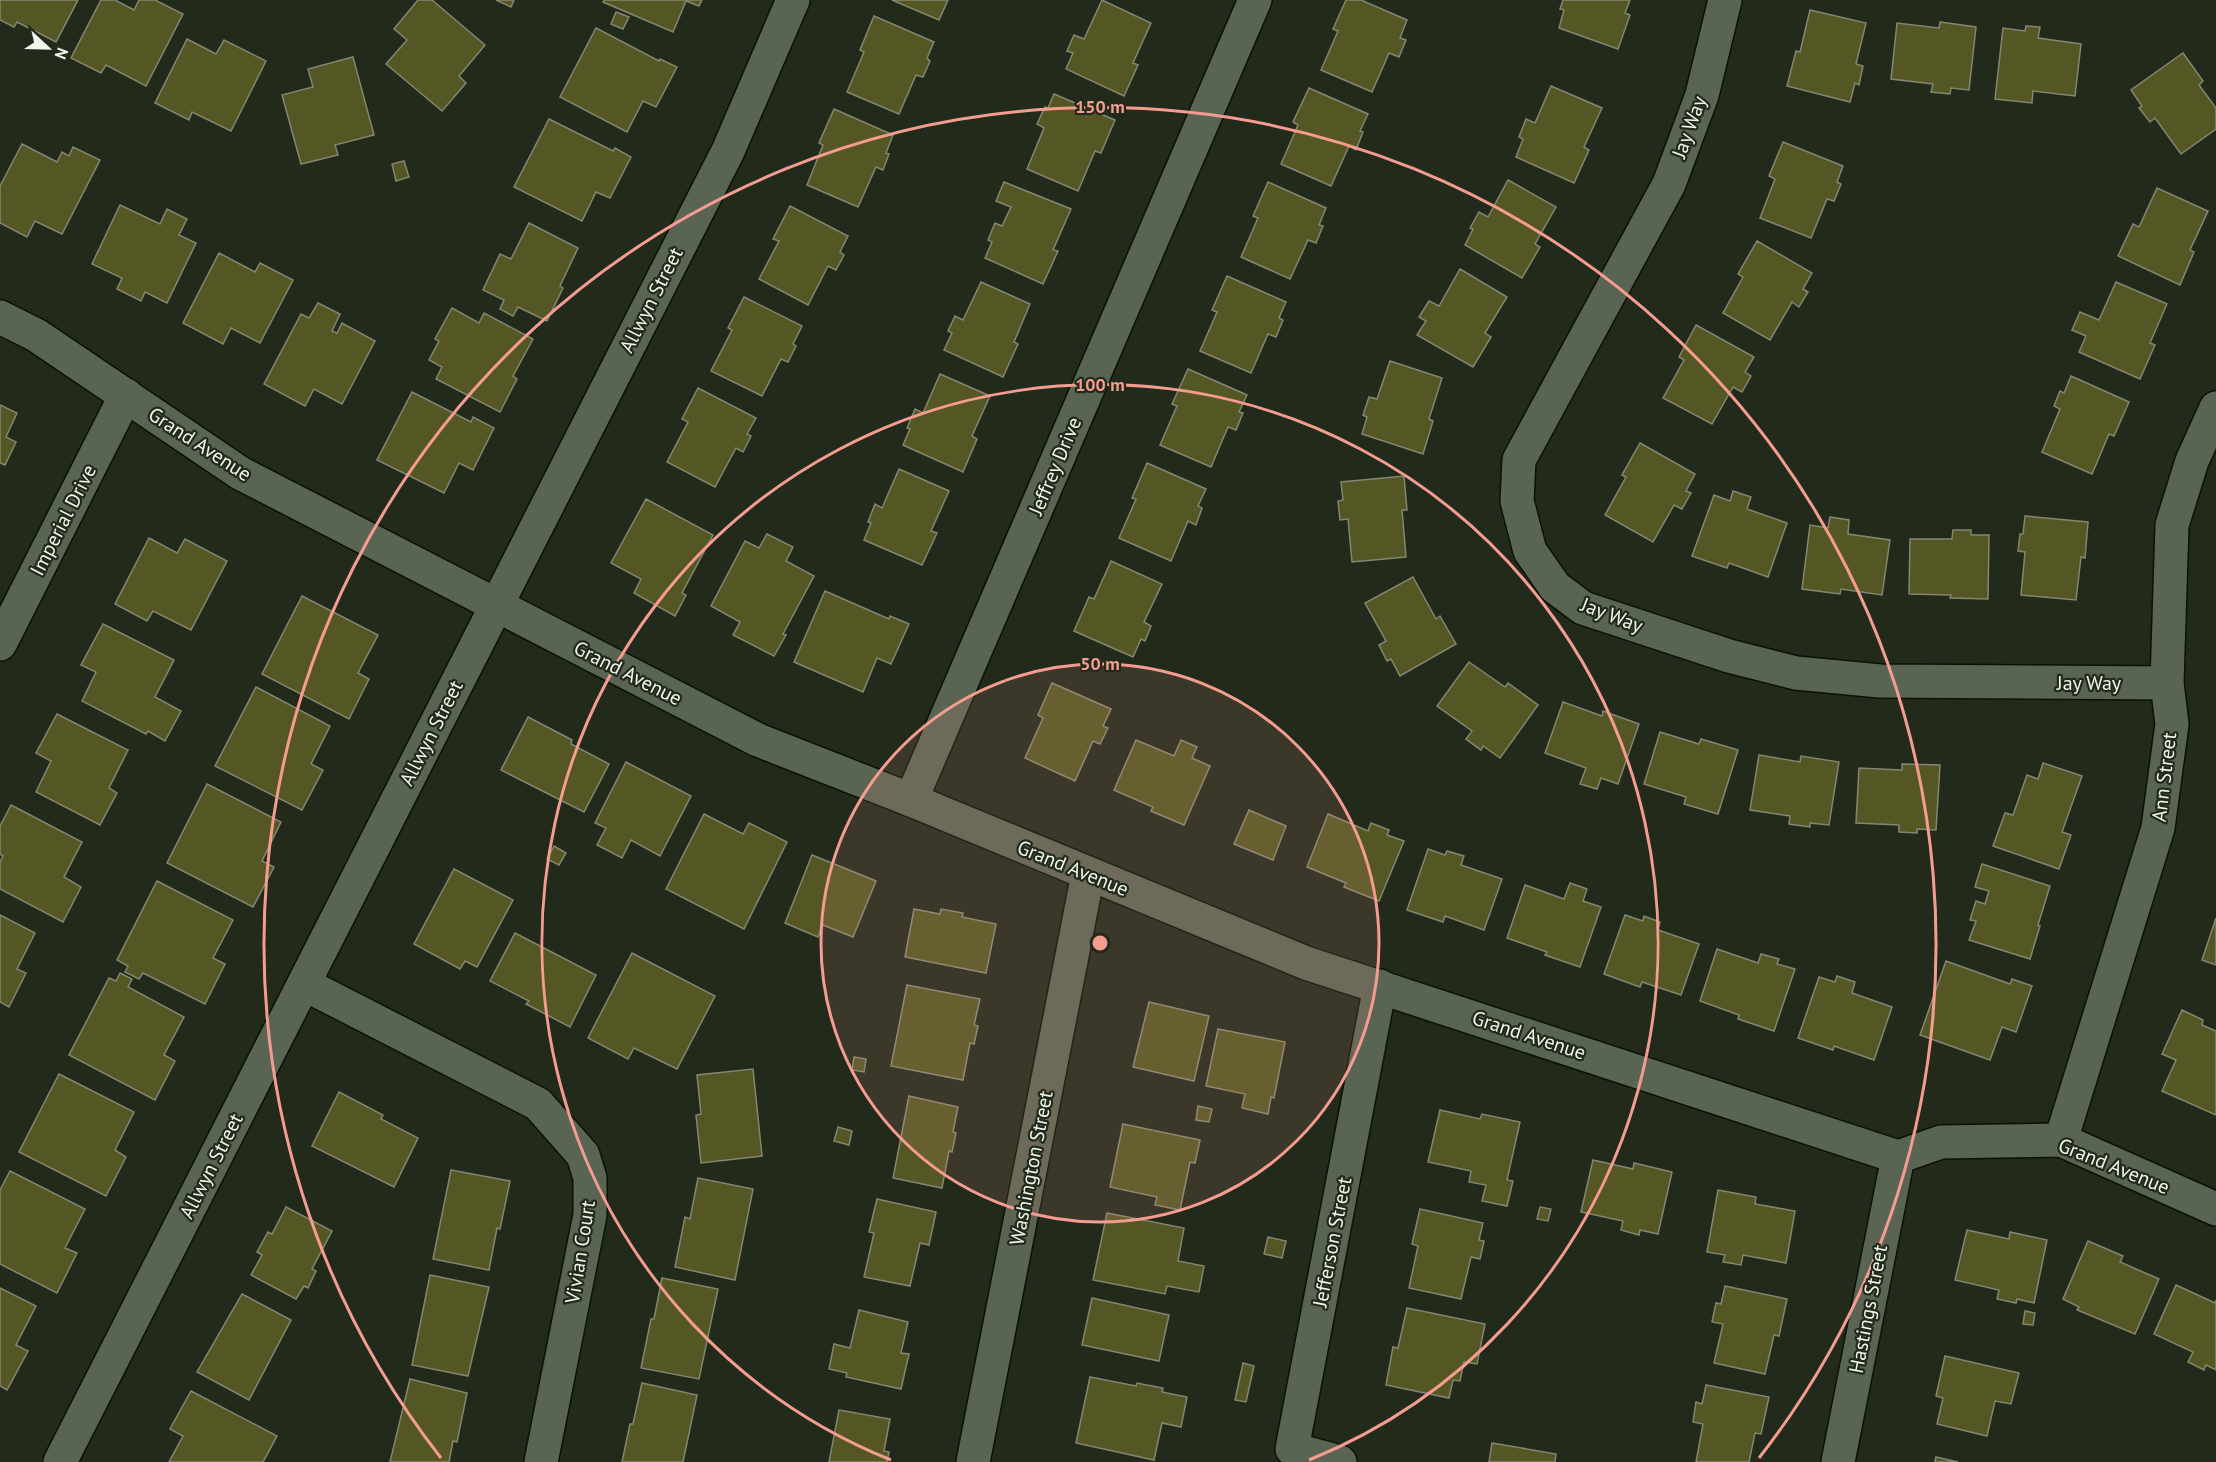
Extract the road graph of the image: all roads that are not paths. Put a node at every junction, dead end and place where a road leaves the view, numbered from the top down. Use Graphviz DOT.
graph roads {
  1 [pos="793,0"];
  2 [pos="1255,0"];
  3 [pos="1725,0"];
  4 [pos="0,317"];
  5 [pos="126,395"];
  6 [pos="2216,408"];
  7 [pos="496,605"];
  8 [pos="0,644"];
  9 [pos="2167,683"];
  10 [pos="911,800"];
  11 [pos="1088,874"];
  12 [pos="303,984"];
  13 [pos="1380,986"];
  14 [pos="2061,1140"];
  15 [pos="1898,1156"];
  16 [pos="2216,1209"];
  17 [pos="60,1462"];
  18 [pos="541,1462"];
  19 [pos="974,1462"];
  20 [pos="1340,1462"];
  21 [pos="1838,1462"];
  1 -- 7 [label="street, Allwyn Street"];
  2 -- 10 [label="street, Jeffrey Drive"];
  3 -- 9 [label="street, Jay Way"];
  4 -- 5 [label="street, Grand Avenue"];
  5 -- 7 [label="street, Grand Avenue"];
  5 -- 8 [label="street, Imperial Drive"];
  6 -- 9 [label="street, Ann Street"];
  7 -- 10 [label="street, Grand Avenue"];
  7 -- 12 [label="street, Allwyn Street"];
  9 -- 14 [label="street, Ann Street"];
  10 -- 11 [label="street, Grand Avenue"];
  11 -- 13 [label="street, Grand Avenue"];
  11 -- 19 [label="street, Washington Street"];
  12 -- 17 [label="street, Allwyn Street"];
  12 -- 18 [label="street, Vivian Court"];
  13 -- 15 [label="street, Grand Avenue"];
  13 -- 20 [label="street, Jefferson Street"];
  14 -- 15 [label="street, Grand Avenue"];
  14 -- 16 [label="street, Grand Avenue"];
  15 -- 21 [label="street, Hastings Street"];
}
